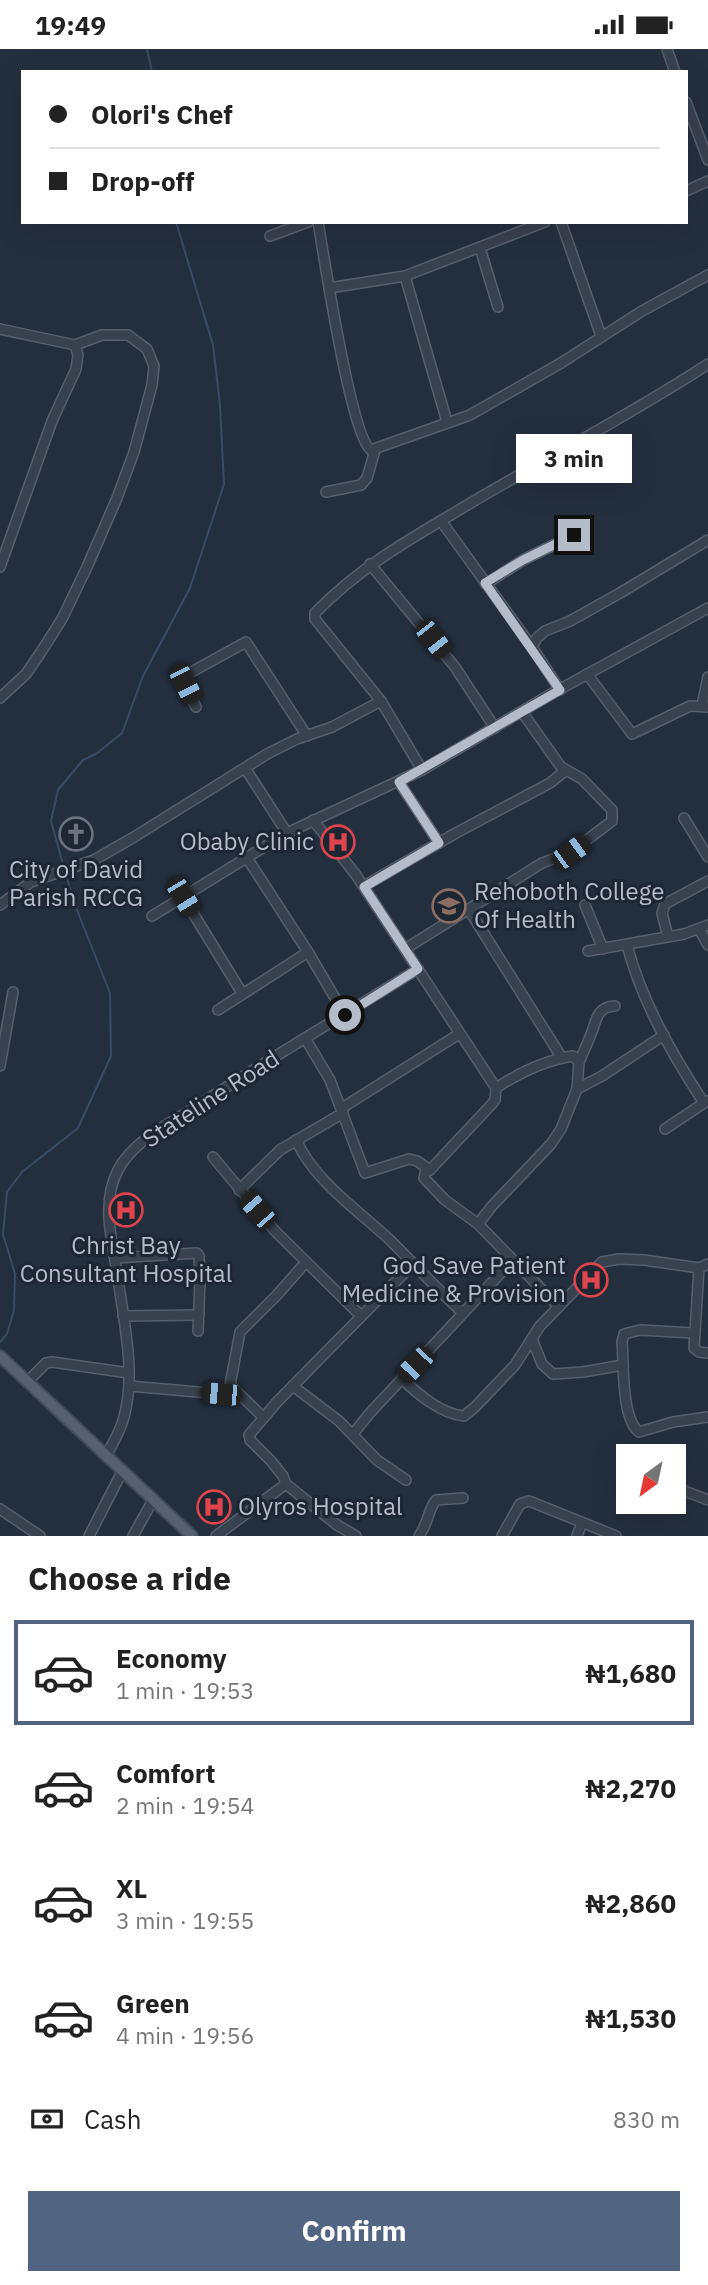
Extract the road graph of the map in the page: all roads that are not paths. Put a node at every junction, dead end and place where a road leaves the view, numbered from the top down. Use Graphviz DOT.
graph roads {
  1 [pos="667,49"];
  2 [pos="674,70"];
  3 [pos="688,106"];
  4 [pos="708,160"];
  5 [pos="708,181"];
  6 [pos="688,190"];
  7 [pos="303,224"];
  8 [pos="318,224"];
  9 [pos="540,224"];
  10 [pos="562,224"];
  11 [pos="270,236"];
  12 [pos="480,248"];
  13 [pos="708,275"];
  14 [pos="405,276"];
  15 [pos="329,288"];
  16 [pos="498,307"];
  17 [pos="0,329"];
  18 [pos="601,336"];
  19 [pos="75,345"];
  20 [pos="708,364"];
  21 [pos="447,422"];
  22 [pos="376,450"];
  23 [pos="326,492"];
  24 [pos="440,521"];
  25 [pos="574,535"];
  26 [pos="708,540"];
  27 [pos="370,564"];
  28 [pos="0,567"];
  29 [pos="485,583"];
  30 [pos="708,608"];
  31 [pos="532,647"];
  32 [pos="587,674"];
  33 [pos="708,677"];
  34 [pos="560,690"];
  35 [pos="0,698"];
  36 [pos="381,701"];
  37 [pos="196,706"];
  38 [pos="705,706"];
  39 [pos="522,712"];
  40 [pos="495,728"];
  41 [pos="307,736"];
  42 [pos="245,768"];
  43 [pos="422,770"];
  44 [pos="565,771"];
  45 [pos="399,782"];
  46 [pos="684,818"];
  47 [pos="313,820"];
  48 [pos="287,833"];
  49 [pos="439,843"];
  50 [pos="708,857"];
  51 [pos="247,858"];
  52 [pos="708,881"];
  53 [pos="364,887"];
  54 [pos="183,897"];
  55 [pos="0,905"];
  56 [pos="585,905"];
  57 [pos="469,910"];
  58 [pos="152,916"];
  59 [pos="703,927"];
  60 [pos="668,937"];
  61 [pos="628,945"];
  62 [pos="708,945"];
  63 [pos="405,949"];
  64 [pos="603,949"];
  65 [pos="588,951"];
  66 [pos="308,952"];
  67 [pos="418,969"];
  68 [pos="13,992"];
  69 [pos="242,993"];
  70 [pos="592,1004"];
  71 [pos="615,1006"];
  72 [pos="218,1010"];
  73 [pos="345,1015"];
  74 [pos="595,1018"];
  75 [pos="459,1034"];
  76 [pos="664,1035"];
  77 [pos="305,1038"];
  78 [pos="562,1058"];
  79 [pos="579,1062"];
  80 [pos="0,1066"];
  81 [pos="496,1089"];
  82 [pos="577,1089"];
  83 [pos="706,1102"];
  84 [pos="343,1111"];
  85 [pos="664,1129"];
  86 [pos="296,1140"];
  87 [pos="213,1157"];
  88 [pos="430,1170"];
  89 [pos="239,1190"];
  90 [pos="478,1224"];
  91 [pos="115,1258"];
  92 [pos="512,1261"];
  93 [pos="306,1262"];
  94 [pos="412,1264"];
  95 [pos="703,1266"];
  96 [pos="559,1307"];
  97 [pos="463,1313"];
  98 [pos="199,1315"];
  99 [pos="123,1316"];
  100 [pos="361,1316"];
  101 [pos="198,1331"];
  102 [pos="693,1333"];
  103 [pos="532,1339"];
  104 [pos="708,1353"];
  105 [pos="0,1356"];
  106 [pos="623,1365"];
  107 [pos="129,1373"];
  108 [pos="402,1379"];
  109 [pos="27,1383"];
  110 [pos="129,1386"];
  111 [pos="293,1386"];
  112 [pos="221,1394"];
  113 [pos="263,1417"];
  114 [pos="708,1417"];
  115 [pos="353,1434"];
  116 [pos="106,1455"];
  117 [pos="122,1472"];
  118 [pos="406,1480"];
  119 [pos="286,1484"];
  120 [pos="686,1492"];
  121 [pos="463,1498"];
  122 [pos="153,1500"];
  123 [pos="708,1500"];
  124 [pos="0,1509"];
  125 [pos="582,1523"];
  126 [pos="226,1528"];
  127 [pos="40,1536"];
  128 [pos="89,1536"];
  129 [pos="133,1536"];
  130 [pos="192,1536"];
  131 [pos="216,1536"];
  132 [pos="236,1536"];
  133 [pos="356,1536"];
  134 [pos="419,1536"];
  135 [pos="502,1536"];
  136 [pos="576,1536"];
  137 [pos="616,1536"];
  1 -- 2 [label="street"];
  3 -- 4 [label="street"];
  5 -- 6 [label="street"];
  7 -- 11 [label="street"];
  8 -- 15 [label="street"];
  9 -- 12 [label="street"];
  10 -- 18 [label="street"];
  12 -- 14 [label="street"];
  12 -- 16 [label="street"];
  13 -- 18 [label="street"];
  14 -- 15 [label="street"];
  14 -- 21 [label="street"];
  15 -- 22 [label="street"];
  17 -- 19 [label="street"];
  18 -- 21 [label="street"];
  19 -- 28 [label="street"];
  19 -- 35 [label="street"];
  20 -- 24 [label="street"];
  21 -- 22 [label="street"];
  22 -- 23 [label="street"];
  24 -- 27 [label="street"];
  24 -- 29 [label="street"];
  25 -- 29 [label="street"];
  26 -- 31 [label="street"];
  27 -- 36 [label="street"];
  27 -- 40 [label="street"];
  29 -- 31 [label="street"];
  30 -- 32 [label="street"];
  31 -- 34 [label="street"];
  32 -- 34 [label="street"];
  32 -- 38 [label="street"];
  33 -- 38 [label="street"];
  34 -- 39 [label="street"];
  36 -- 41 [label="street"];
  36 -- 43 [label="street"];
  37 -- 41 [label="street"];
  39 -- 40 [label="street"];
  39 -- 44 [label="street"];
  40 -- 43 [label="street"];
  41 -- 42 [label="street"];
  42 -- 48 [label="street"];
  42 -- 55 [label="street"];
  43 -- 45 [label="street"];
  44 -- 49 [label="street"];
  44 -- 57 [label="street"];
  45 -- 47 [label="street"];
  45 -- 49 [label="street"];
  46 -- 50 [label="street"];
  47 -- 48 [label="street"];
  47 -- 53 [label="street"];
  48 -- 51 [label="street"];
  49 -- 53 [label="street"];
  51 -- 54 [label="street"];
  51 -- 66 [label="street"];
  52 -- 60 [label="street"];
  53 -- 63 [label="street"];
  54 -- 58 [label="street"];
  54 -- 69 [label="street"];
  56 -- 64 [label="street"];
  57 -- 63 [label="street"];
  57 -- 78 [label="street"];
  59 -- 60 [label="street"];
  59 -- 62 [label="street"];
  60 -- 61 [label="street"];
  61 -- 64 [label="street"];
  61 -- 76 [label="street"];
  63 -- 67 [label="street"];
  64 -- 65 [label="street"];
  66 -- 69 [label="street"];
  66 -- 73 [label="street"];
  67 -- 73 [label="street, Stateline Road"];
  67 -- 75 [label="street"];
  68 -- 80 [label="street"];
  69 -- 72 [label="street"];
  70 -- 74 [label="street"];
  71 -- 74 [label="street"];
  73 -- 77 [label="street, Stateline Road"];
  74 -- 79 [label="street"];
  75 -- 81 [label="street"];
  75 -- 84 [label="street"];
  76 -- 82 [label="street"];
  76 -- 83 [label="street"];
  77 -- 84 [label="street"];
  77 -- 91 [label="street, Stateline Road"];
  78 -- 79 [label="street"];
  78 -- 81 [label="street"];
  79 -- 82 [label="street"];
  81 -- 88 [label="street"];
  82 -- 90 [label="street"];
  83 -- 85 [label="street"];
  84 -- 86 [label="street"];
  84 -- 88 [label="street"];
  86 -- 89 [label="street"];
  86 -- 94 [label="street"];
  87 -- 89 [label="street"];
  88 -- 90 [label="street"];
  89 -- 93 [label="street"];
  90 -- 92 [label="street"];
  91 -- 98 [label="street"];
  91 -- 99 [label="street, Stateline Road"];
  92 -- 96 [label="street"];
  92 -- 97 [label="street"];
  93 -- 100 [label="street"];
  93 -- 113 [label="street"];
  94 -- 97 [label="street"];
  94 -- 100 [label="street"];
  95 -- 96 [label="street"];
  95 -- 102 [label="street"];
  96 -- 103 [label="street"];
  97 -- 108 [label="street"];
  98 -- 99 [label="street"];
  98 -- 101 [label="street"];
  99 -- 107 [label="street, Stateline Road"];
  100 -- 111 [label="street"];
  102 -- 104 [label="street"];
  102 -- 106 [label="street"];
  103 -- 106 [label="street"];
  103 -- 108 [label="street"];
  105 -- 109 [label="main road"];
  106 -- 114 [label="street"];
  107 -- 109 [label="street"];
  107 -- 110 [label="street, Stateline Road"];
  108 -- 115 [label="street"];
  109 -- 116 [label="main road"];
  110 -- 112 [label="street"];
  110 -- 116 [label="street, Stateline Road"];
  111 -- 113 [label="street"];
  111 -- 115 [label="street"];
  113 -- 119 [label="street"];
  115 -- 118 [label="street"];
  116 -- 117 [label="main road"];
  117 -- 122 [label="main road"];
  117 -- 128 [label="street"];
  119 -- 126 [label="street"];
  119 -- 133 [label="street"];
  120 -- 123 [label="street"];
  121 -- 134 [label="street"];
  122 -- 129 [label="street"];
  122 -- 130 [label="main road"];
  124 -- 127 [label="street"];
  125 -- 135 [label="street"];
  125 -- 136 [label="street"];
  125 -- 137 [label="street"];
  126 -- 131 [label="street"];
  126 -- 132 [label="street"];
}
